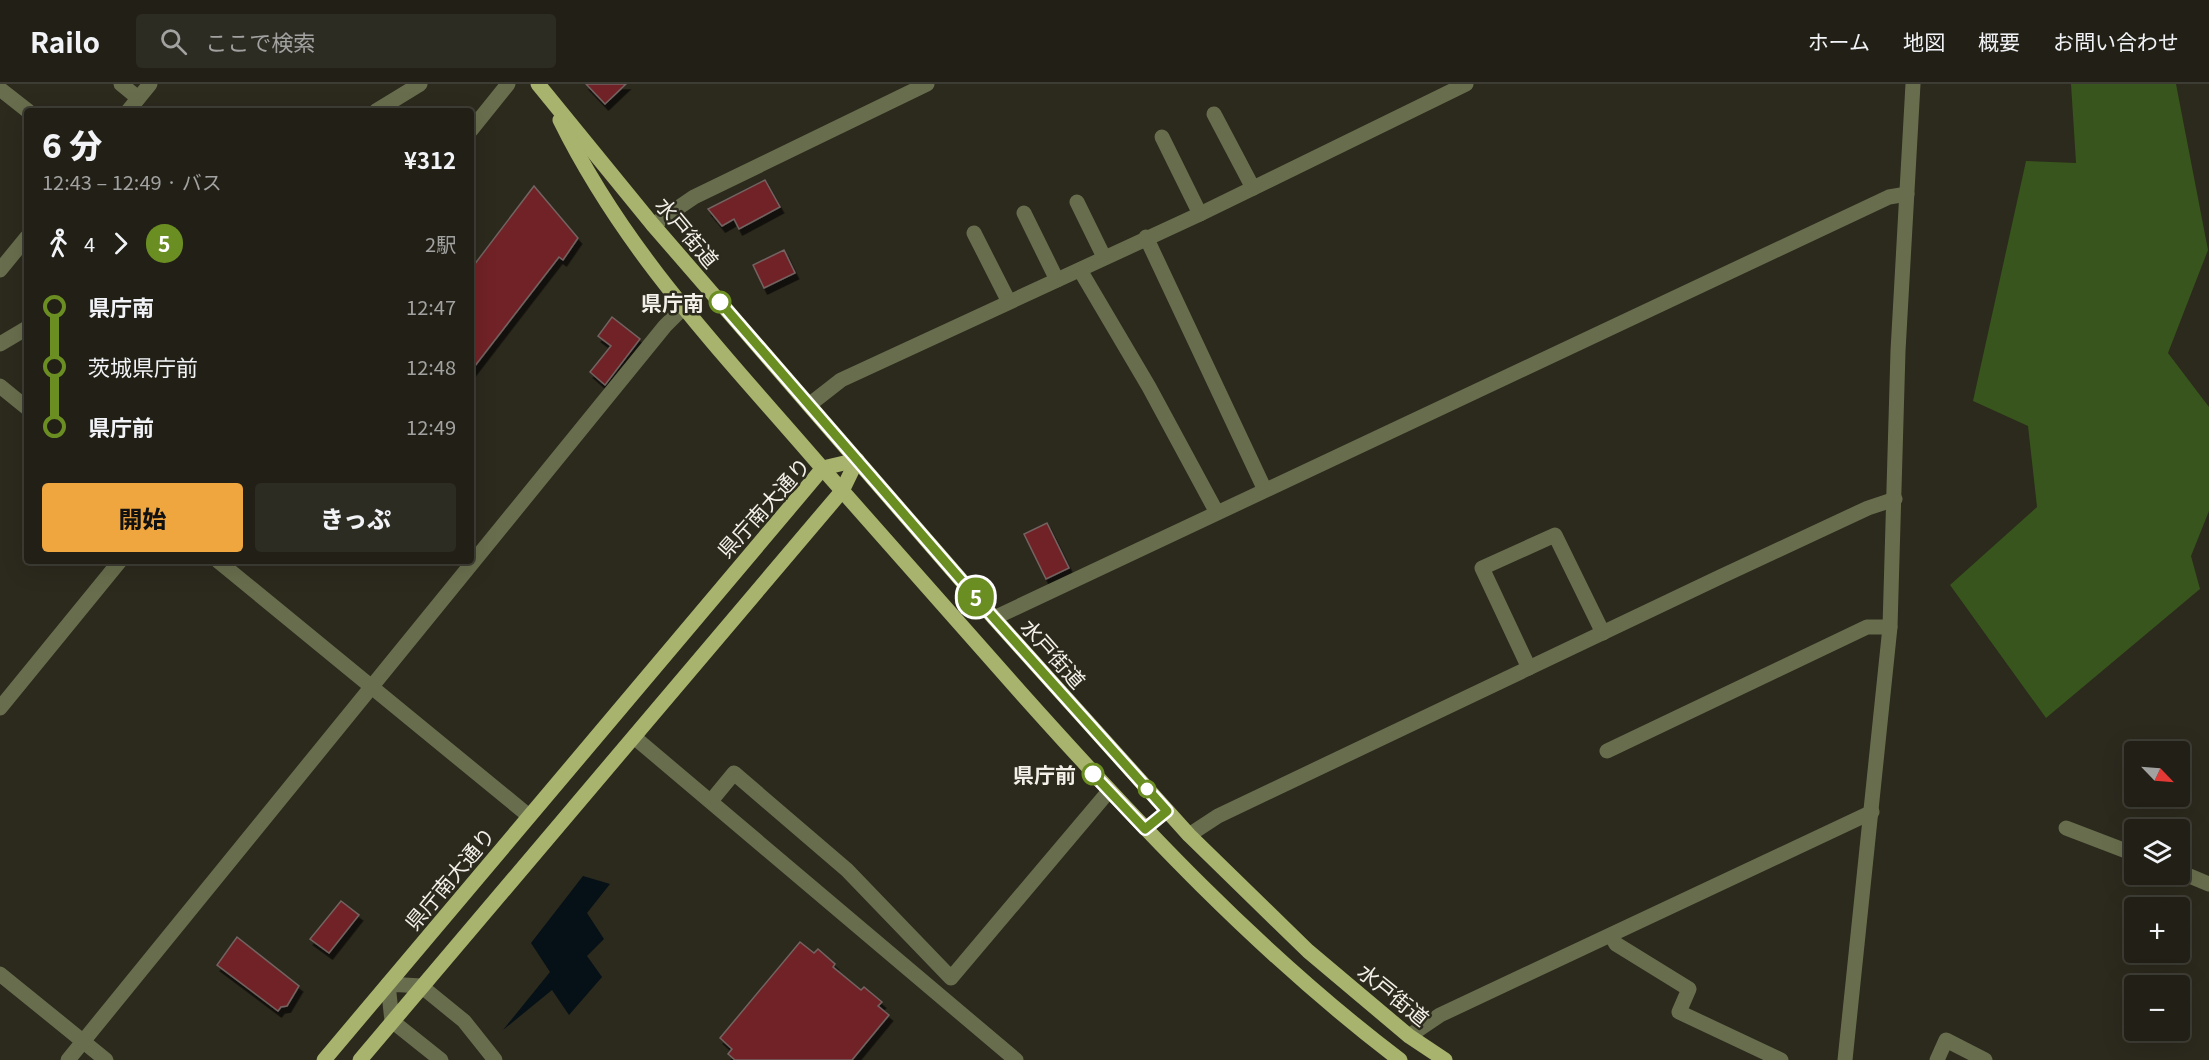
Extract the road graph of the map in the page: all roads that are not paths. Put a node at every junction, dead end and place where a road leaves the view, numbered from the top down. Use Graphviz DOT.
graph roads {
  1 [pos="122,84"];
  2 [pos="150,84"];
  3 [pos="420,84"];
  4 [pos="508,84"];
  5 [pos="538,84"];
  6 [pos="927,84"];
  7 [pos="1466,84"];
  8 [pos="1913,84"];
  9 [pos="0,89"];
  10 [pos="138,98"];
  11 [pos="551,101"];
  12 [pos="24,108"];
  13 [pos="130,108"];
  14 [pos="381,108"];
  15 [pos="1214,114"];
  16 [pos="474,125"];
  17 [pos="1162,137"];
  18 [pos="1253,188"];
  19 [pos="1907,194"];
  20 [pos="1077,202"];
  21 [pos="1024,213"];
  22 [pos="1200,214"];
  23 [pos="653,225"];
  24 [pos="974,233"];
  25 [pos="1146,237"];
  26 [pos="24,241"];
  27 [pos="1104,256"];
  28 [pos="0,270"];
  29 [pos="1080,270"];
  30 [pos="1057,280"];
  31 [pos="1009,302"];
  32 [pos="682,309"];
  33 [pos="24,330"];
  34 [pos="0,344"];
  35 [pos="0,386"];
  36 [pos="808,405"];
  37 [pos="24,406"];
  38 [pos="857,460"];
  39 [pos="822,468"];
  40 [pos="1264,488"];
  41 [pos="842,491"];
  42 [pos="1895,499"];
  43 [pos="1216,511"];
  44 [pos="474,561"];
  45 [pos="118,564"];
  46 [pos="222,564"];
  47 [pos="472,564"];
  48 [pos="994,618"];
  49 [pos="1890,627"];
  50 [pos="1603,633"];
  51 [pos="1529,668"];
  52 [pos="373,686"];
  53 [pos="0,708"];
  54 [pos="634,737"];
  55 [pos="1607,751"];
  56 [pos="1109,791"];
  57 [pos="711,801"];
  58 [pos="1167,811"];
  59 [pos="1872,812"];
  60 [pos="529,816"];
  61 [pos="2066,828"];
  62 [pos="1145,829"];
  63 [pos="1189,835"];
  64 [pos="2124,850"];
  65 [pos="2190,876"];
  66 [pos="2209,884"];
  67 [pos="1611,935"];
  68 [pos="0,974"];
  69 [pos="388,984"];
  70 [pos="421,986"];
  71 [pos="392,1021"];
  72 [pos="1409,1036"];
  73 [pos="83,1041"];
  74 [pos="68,1060"];
  75 [pos="106,1060"];
  76 [pos="324,1060"];
  77 [pos="360,1060"];
  78 [pos="441,1060"];
  79 [pos="494,1060"];
  80 [pos="1016,1060"];
  81 [pos="1400,1060"];
  82 [pos="1445,1060"];
  83 [pos="1781,1060"];
  84 [pos="1845,1060"];
  85 [pos="1937,1060"];
  86 [pos="1985,1060"];
  1 -- 10 [label="street"];
  2 -- 10 [label="street"];
  3 -- 14 [label="street"];
  4 -- 16 [label="street"];
  5 -- 11 [label="main road, 水戸街道"];
  6 -- 23 [label="street"];
  7 -- 18 [label="street"];
  8 -- 19 [label="street"];
  9 -- 12 [label="street"];
  10 -- 13 [label="street"];
  11 -- 23 [label="main road, 水戸街道"];
  11 -- 32 [label="main road, 水戸街道"];
  15 -- 18 [label="street"];
  17 -- 22 [label="street"];
  18 -- 22 [label="street"];
  19 -- 40 [label="street"];
  19 -- 42 [label="street"];
  20 -- 27 [label="street"];
  21 -- 30 [label="street"];
  22 -- 25 [label="street"];
  23 -- 36 [label="main road, 水戸街道"];
  24 -- 31 [label="street"];
  25 -- 27 [label="street"];
  25 -- 40 [label="street"];
  26 -- 28 [label="street"];
  27 -- 29 [label="street"];
  29 -- 30 [label="street"];
  29 -- 43 [label="street"];
  30 -- 31 [label="street"];
  31 -- 36 [label="street"];
  32 -- 39 [label="main road, 水戸街道"];
  32 -- 44 [label="street"];
  33 -- 34 [label="street"];
  35 -- 37 [label="street"];
  36 -- 38 [label="main road, 水戸街道"];
  38 -- 39 [label="main road, 県庁南大通り"];
  38 -- 41 [label="main road"];
  38 -- 48 [label="main road, 水戸街道"];
  39 -- 41 [label="main road, 水戸街道"];
  39 -- 60 [label="main road, 県庁南大通り"];
  40 -- 43 [label="street"];
  41 -- 54 [label="main road"];
  41 -- 56 [label="main road, 水戸街道"];
  42 -- 49 [label="street"];
  42 -- 50 [label="street"];
  43 -- 48 [label="street"];
  45 -- 53 [label="street"];
  46 -- 52 [label="street"];
  47 -- 52 [label="street"];
  48 -- 58 [label="main road, 水戸街道"];
  49 -- 55 [label="street"];
  49 -- 59 [label="street"];
  50 -- 51 [label="street"];
  50 -- 51 [label="street"];
  51 -- 63 [label="street"];
  52 -- 60 [label="street"];
  52 -- 73 [label="street"];
  54 -- 57 [label="street"];
  54 -- 70 [label="main road"];
  56 -- 57 [label="street"];
  56 -- 62 [label="main road, 水戸街道"];
  57 -- 80 [label="street"];
  58 -- 62 [label="main road"];
  58 -- 63 [label="main road, 水戸街道"];
  59 -- 67 [label="street"];
  59 -- 84 [label="street"];
  60 -- 69 [label="main road, 県庁南大通り"];
  61 -- 64 [label="street"];
  62 -- 81 [label="main road, 水戸街道"];
  63 -- 72 [label="main road, 水戸街道"];
  65 -- 66 [label="street"];
  67 -- 72 [label="street"];
  67 -- 83 [label="street"];
  68 -- 73 [label="street"];
  69 -- 70 [label="street"];
  69 -- 71 [label="street"];
  69 -- 76 [label="main road, 県庁南大通り"];
  70 -- 71 [label="main road"];
  70 -- 79 [label="street"];
  71 -- 77 [label="main road"];
  71 -- 78 [label="street"];
  72 -- 82 [label="main road, 水戸街道"];
  73 -- 74 [label="street"];
  73 -- 75 [label="street"];
  85 -- 86 [label="street"];
}
